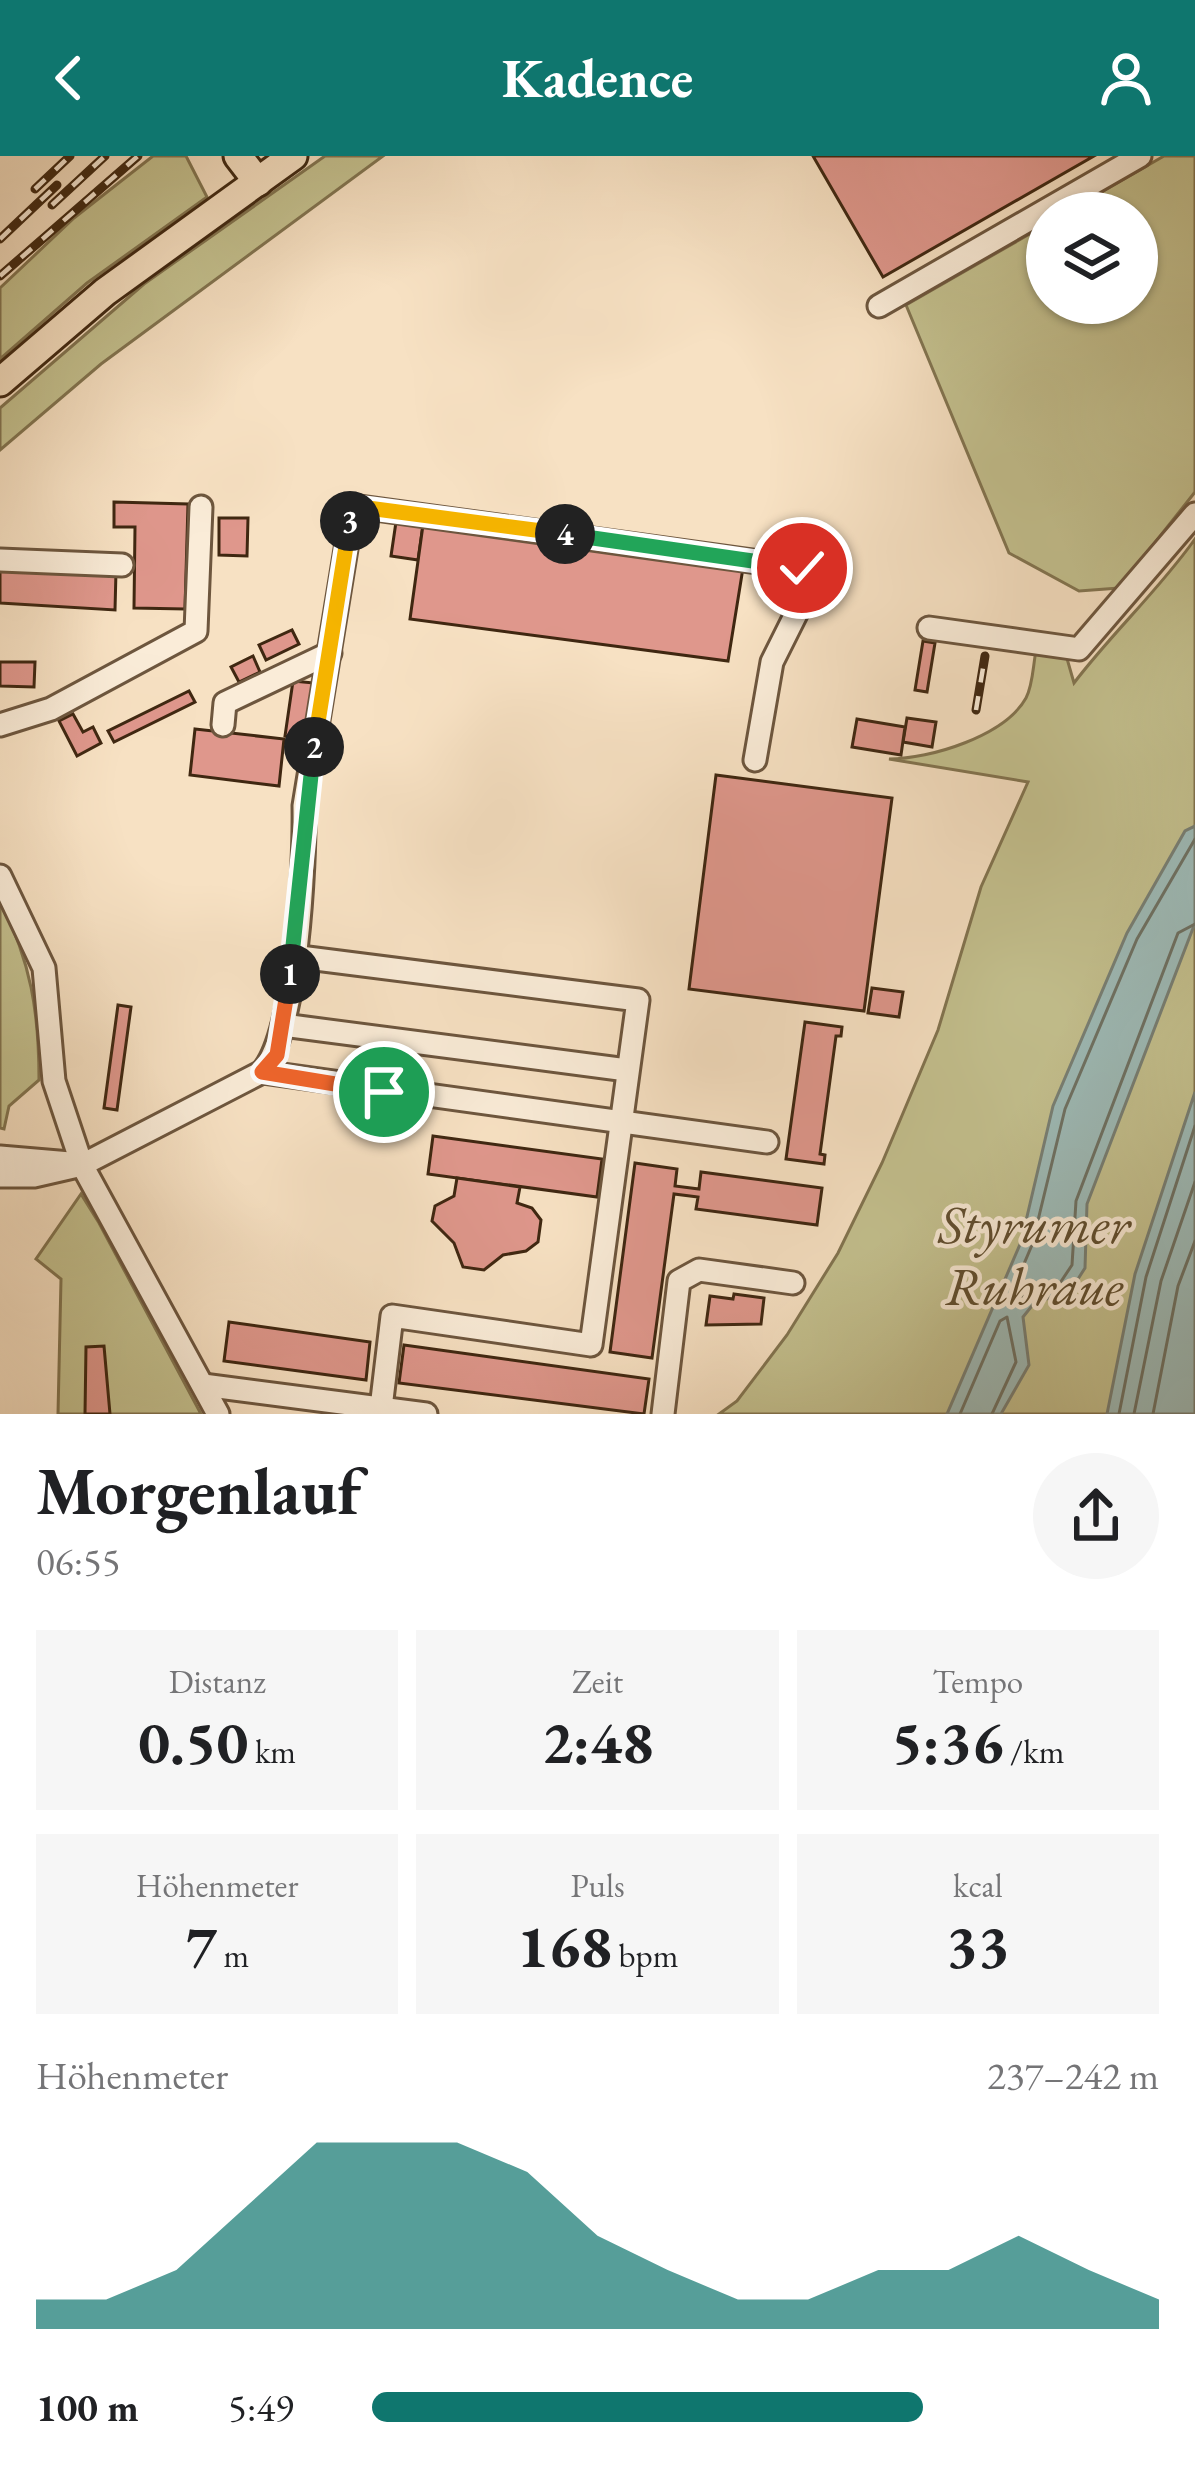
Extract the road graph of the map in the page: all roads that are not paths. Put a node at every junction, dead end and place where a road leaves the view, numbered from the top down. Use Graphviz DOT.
graph roads {
  1 [pos="238,156"];
  2 [pos="1140,156"];
  3 [pos="275,166"];
  4 [pos="879,306"];
  5 [pos="0,382"];
  6 [pos="201,507"];
  7 [pos="1195,514"];
  8 [pos="0,560"];
  9 [pos="122,565"];
  10 [pos="928,628"];
  11 [pos="330,653"];
  12 [pos="0,725"];
  13 [pos="223,725"];
  14 [pos="754,760"];
  15 [pos="0,876"];
  16 [pos="292,956"];
  17 [pos="283,1025"];
  18 [pos="627,1070"];
  19 [pos="262,1072"];
  20 [pos="622,1123"];
  21 [pos="767,1142"];
  22 [pos="0,1156"];
  23 [pos="82,1165"];
  24 [pos="0,1176"];
  25 [pos="793,1283"];
  26 [pos="203,1384"];
  27 [pos="373,1410"];
  28 [pos="218,1414"];
  29 [pos="426,1414"];
  30 [pos="663,1414"];
  1 -- 3 [label="main road"];
  2 -- 4 [label="street"];
  3 -- 5 [label="main road"];
  6 -- 12 [label="street"];
  7 -- 10 [label="street"];
  8 -- 9 [label="street"];
  11 -- 13 [label="street"];
  11 -- 14 [label="street"];
  11 -- 16 [label="street"];
  15 -- 23 [label="street"];
  16 -- 17 [label="street"];
  16 -- 18 [label="street"];
  17 -- 18 [label="street"];
  17 -- 19 [label="street"];
  18 -- 20 [label="street"];
  19 -- 20 [label="street"];
  19 -- 23 [label="street"];
  20 -- 21 [label="street"];
  20 -- 27 [label="street"];
  22 -- 23 [label="street"];
  23 -- 24 [label="street"];
  23 -- 26 [label="street"];
  25 -- 30 [label="street"];
  26 -- 27 [label="street"];
  26 -- 28 [label="street"];
  27 -- 29 [label="street"];
}
